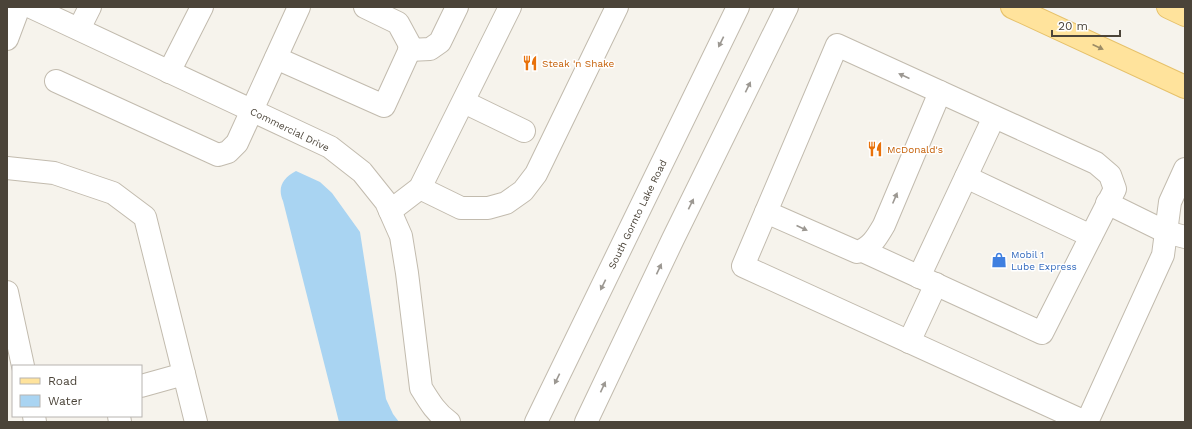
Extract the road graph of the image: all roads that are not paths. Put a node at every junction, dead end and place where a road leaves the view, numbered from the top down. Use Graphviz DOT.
graph roads {
  1 [pos="19,7"];
  2 [pos="31,7"];
  3 [pos="90,7"];
  4 [pos="202,7"];
  5 [pos="300,7"];
  6 [pos="365,7"];
  7 [pos="457,7"];
  8 [pos="510,7"];
  9 [pos="617,7"];
  10 [pos="738,7"];
  11 [pos="787,7"];
  12 [pos="1012,7"];
  13 [pos="1168,7"];
  14 [pos="1185,15"];
  15 [pos="79,29"];
  16 [pos="7,39"];
  17 [pos="410,50"];
  18 [pos="276,58"];
  19 [pos="169,72"];
  20 [pos="56,82"];
  21 [pos="1185,87"];
  22 [pos="940,92"];
  23 [pos="464,102"];
  24 [pos="252,110"];
  25 [pos="994,117"];
  26 [pos="524,131"];
  27 [pos="7,168"];
  28 [pos="1185,169"];
  29 [pos="966,177"];
  30 [pos="420,188"];
  31 [pos="1108,203"];
  32 [pos="390,211"];
  33 [pos="766,212"];
  34 [pos="1176,234"];
  35 [pos="1091,236"];
  36 [pos="863,251"];
  37 [pos="927,280"];
  38 [pos="7,292"];
  39 [pos="909,342"];
  40 [pos="23,365"];
  41 [pos="184,374"];
  42 [pos="142,386"];
  43 [pos="196,422"];
  44 [pos="449,422"];
  45 [pos="536,422"];
  46 [pos="586,422"];
  47 [pos="1086,422"];
  1 -- 16 [label="street"];
  2 -- 15 [label="street, Commercial Drive"];
  3 -- 15 [label="street"];
  4 -- 19 [label="street"];
  5 -- 18 [label="street"];
  6 -- 17 [label="street"];
  7 -- 17 [label="street"];
  8 -- 23 [label="street"];
  9 -- 30 [label="street"];
  10 -- 45 [label="street, South Gornto Lake Road, one-way"];
  46 -- 11 [label="street, one-way"];
  12 -- 21 [label="main road, one-way"];
  13 -- 14 [label="main road"];
  15 -- 19 [label="street, Commercial Drive"];
  17 -- 18 [label="street"];
  18 -- 24 [label="street"];
  19 -- 24 [label="street, Commercial Drive"];
  20 -- 24 [label="street"];
  22 -- 25 [label="street"];
  22 -- 33 [label="street, one-way"];
  36 -- 22 [label="street, one-way"];
  23 -- 26 [label="street"];
  23 -- 30 [label="street"];
  24 -- 32 [label="street, Commercial Drive"];
  25 -- 29 [label="street"];
  25 -- 31 [label="street"];
  27 -- 41 [label="street"];
  28 -- 34 [label="street"];
  29 -- 35 [label="street"];
  29 -- 37 [label="street"];
  30 -- 32 [label="street"];
  31 -- 34 [label="street"];
  31 -- 35 [label="street"];
  32 -- 44 [label="street, Commercial Drive"];
  33 -- 36 [label="street, one-way"];
  33 -- 39 [label="street"];
  34 -- 47 [label="street"];
  35 -- 37 [label="street"];
  36 -- 37 [label="street"];
  37 -- 39 [label="street"];
  38 -- 40 [label="street"];
  39 -- 47 [label="street"];
  41 -- 42 [label="street"];
  41 -- 43 [label="street"];
}
